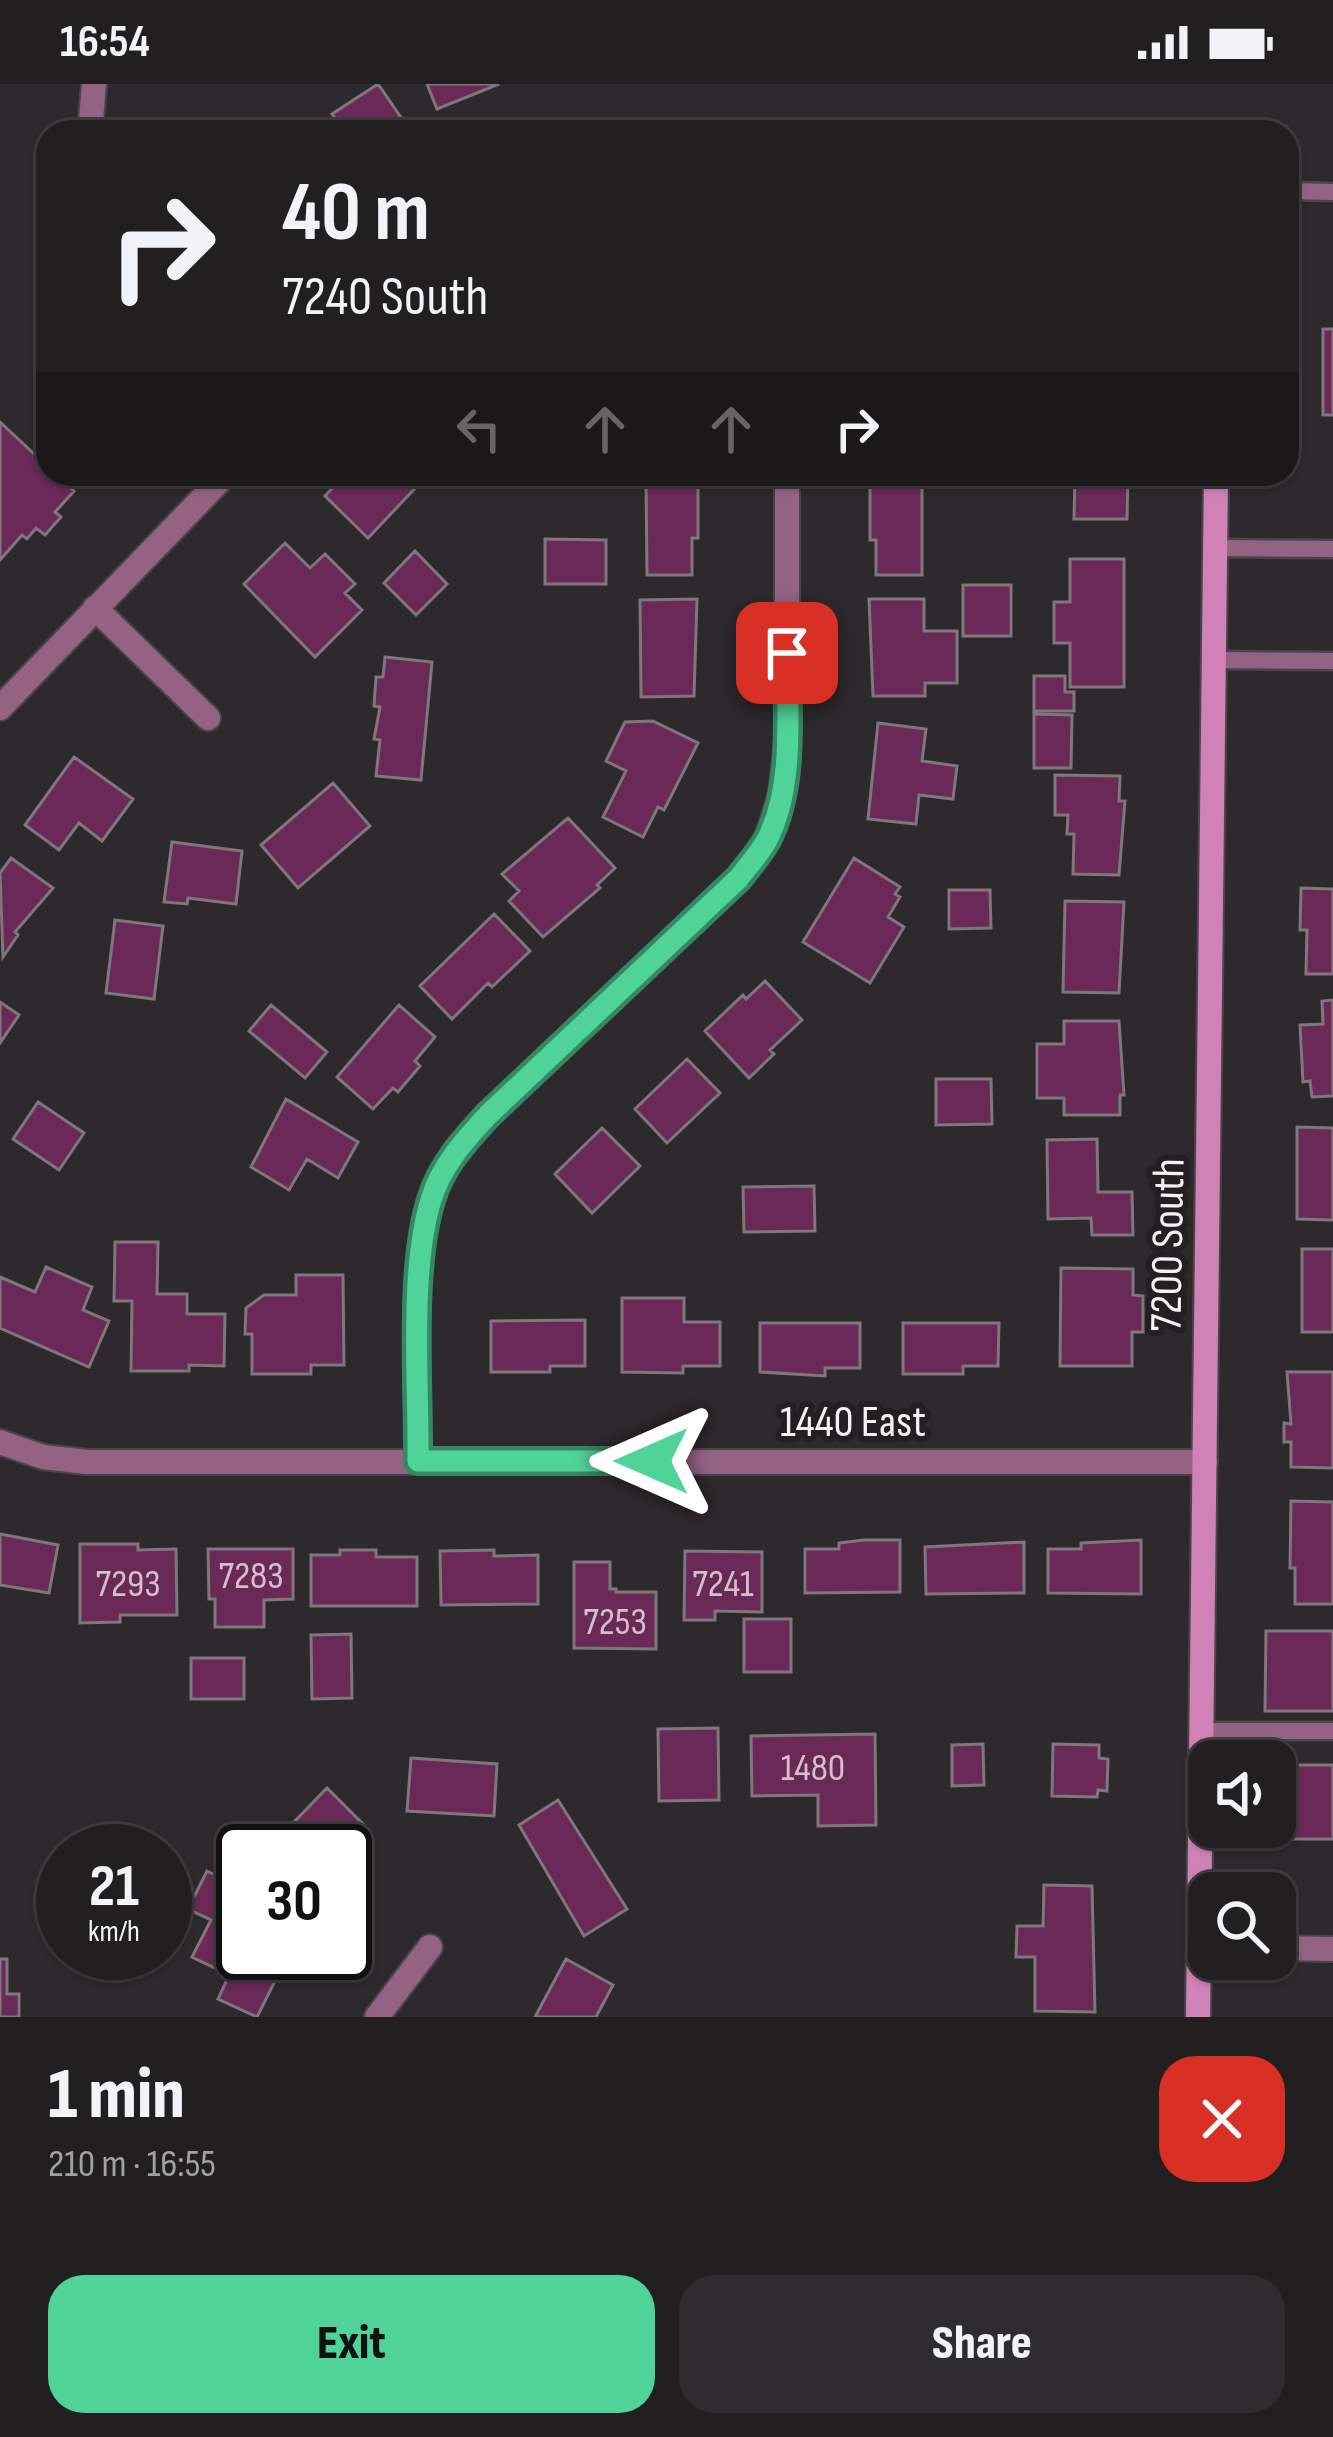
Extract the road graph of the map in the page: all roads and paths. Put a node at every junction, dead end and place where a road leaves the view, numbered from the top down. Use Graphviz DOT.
graph roads {
  1 [pos="94,84"];
  2 [pos="91,120"];
  3 [pos="1299,191"];
  4 [pos="1333,192"];
  5 [pos="214,486"];
  6 [pos="787,486"];
  7 [pos="1216,486"];
  8 [pos="1216,548"];
  9 [pos="1333,549"];
  10 [pos="95,608"];
  11 [pos="1215,660"];
  12 [pos="1333,661"];
  13 [pos="0,708"];
  14 [pos="208,718"];
  15 [pos="0,1442"];
  16 [pos="418,1461"];
  17 [pos="1205,1462"];
  18 [pos="1203,1730"];
  19 [pos="1333,1731"];
  20 [pos="1204,1872"];
  21 [pos="430,1947"];
  22 [pos="1296,1948"];
  23 [pos="1333,1949"];
  24 [pos="1202,1980"];
  25 [pos="377,2017"];
  26 [pos="1198,2017"];
  1 -- 2 [label="street"];
  3 -- 4 [label="lane"];
  5 -- 10 [label="street"];
  6 -- 16 [label="street"];
  7 -- 8 [label="street, 7200 South"];
  8 -- 9 [label="lane"];
  8 -- 11 [label="street, 7200 South"];
  10 -- 13 [label="street"];
  10 -- 14 [label="street"];
  11 -- 12 [label="lane"];
  11 -- 17 [label="street, 7200 South"];
  15 -- 16 [label="street, 1440 East"];
  16 -- 17 [label="street, 1440 East"];
  17 -- 18 [label="street, 7200 South"];
  18 -- 19 [label="lane"];
  18 -- 20 [label="street, 7200 South"];
  21 -- 25 [label="street"];
  22 -- 23 [label="street"];
  24 -- 26 [label="street, 7200 South"];
}
